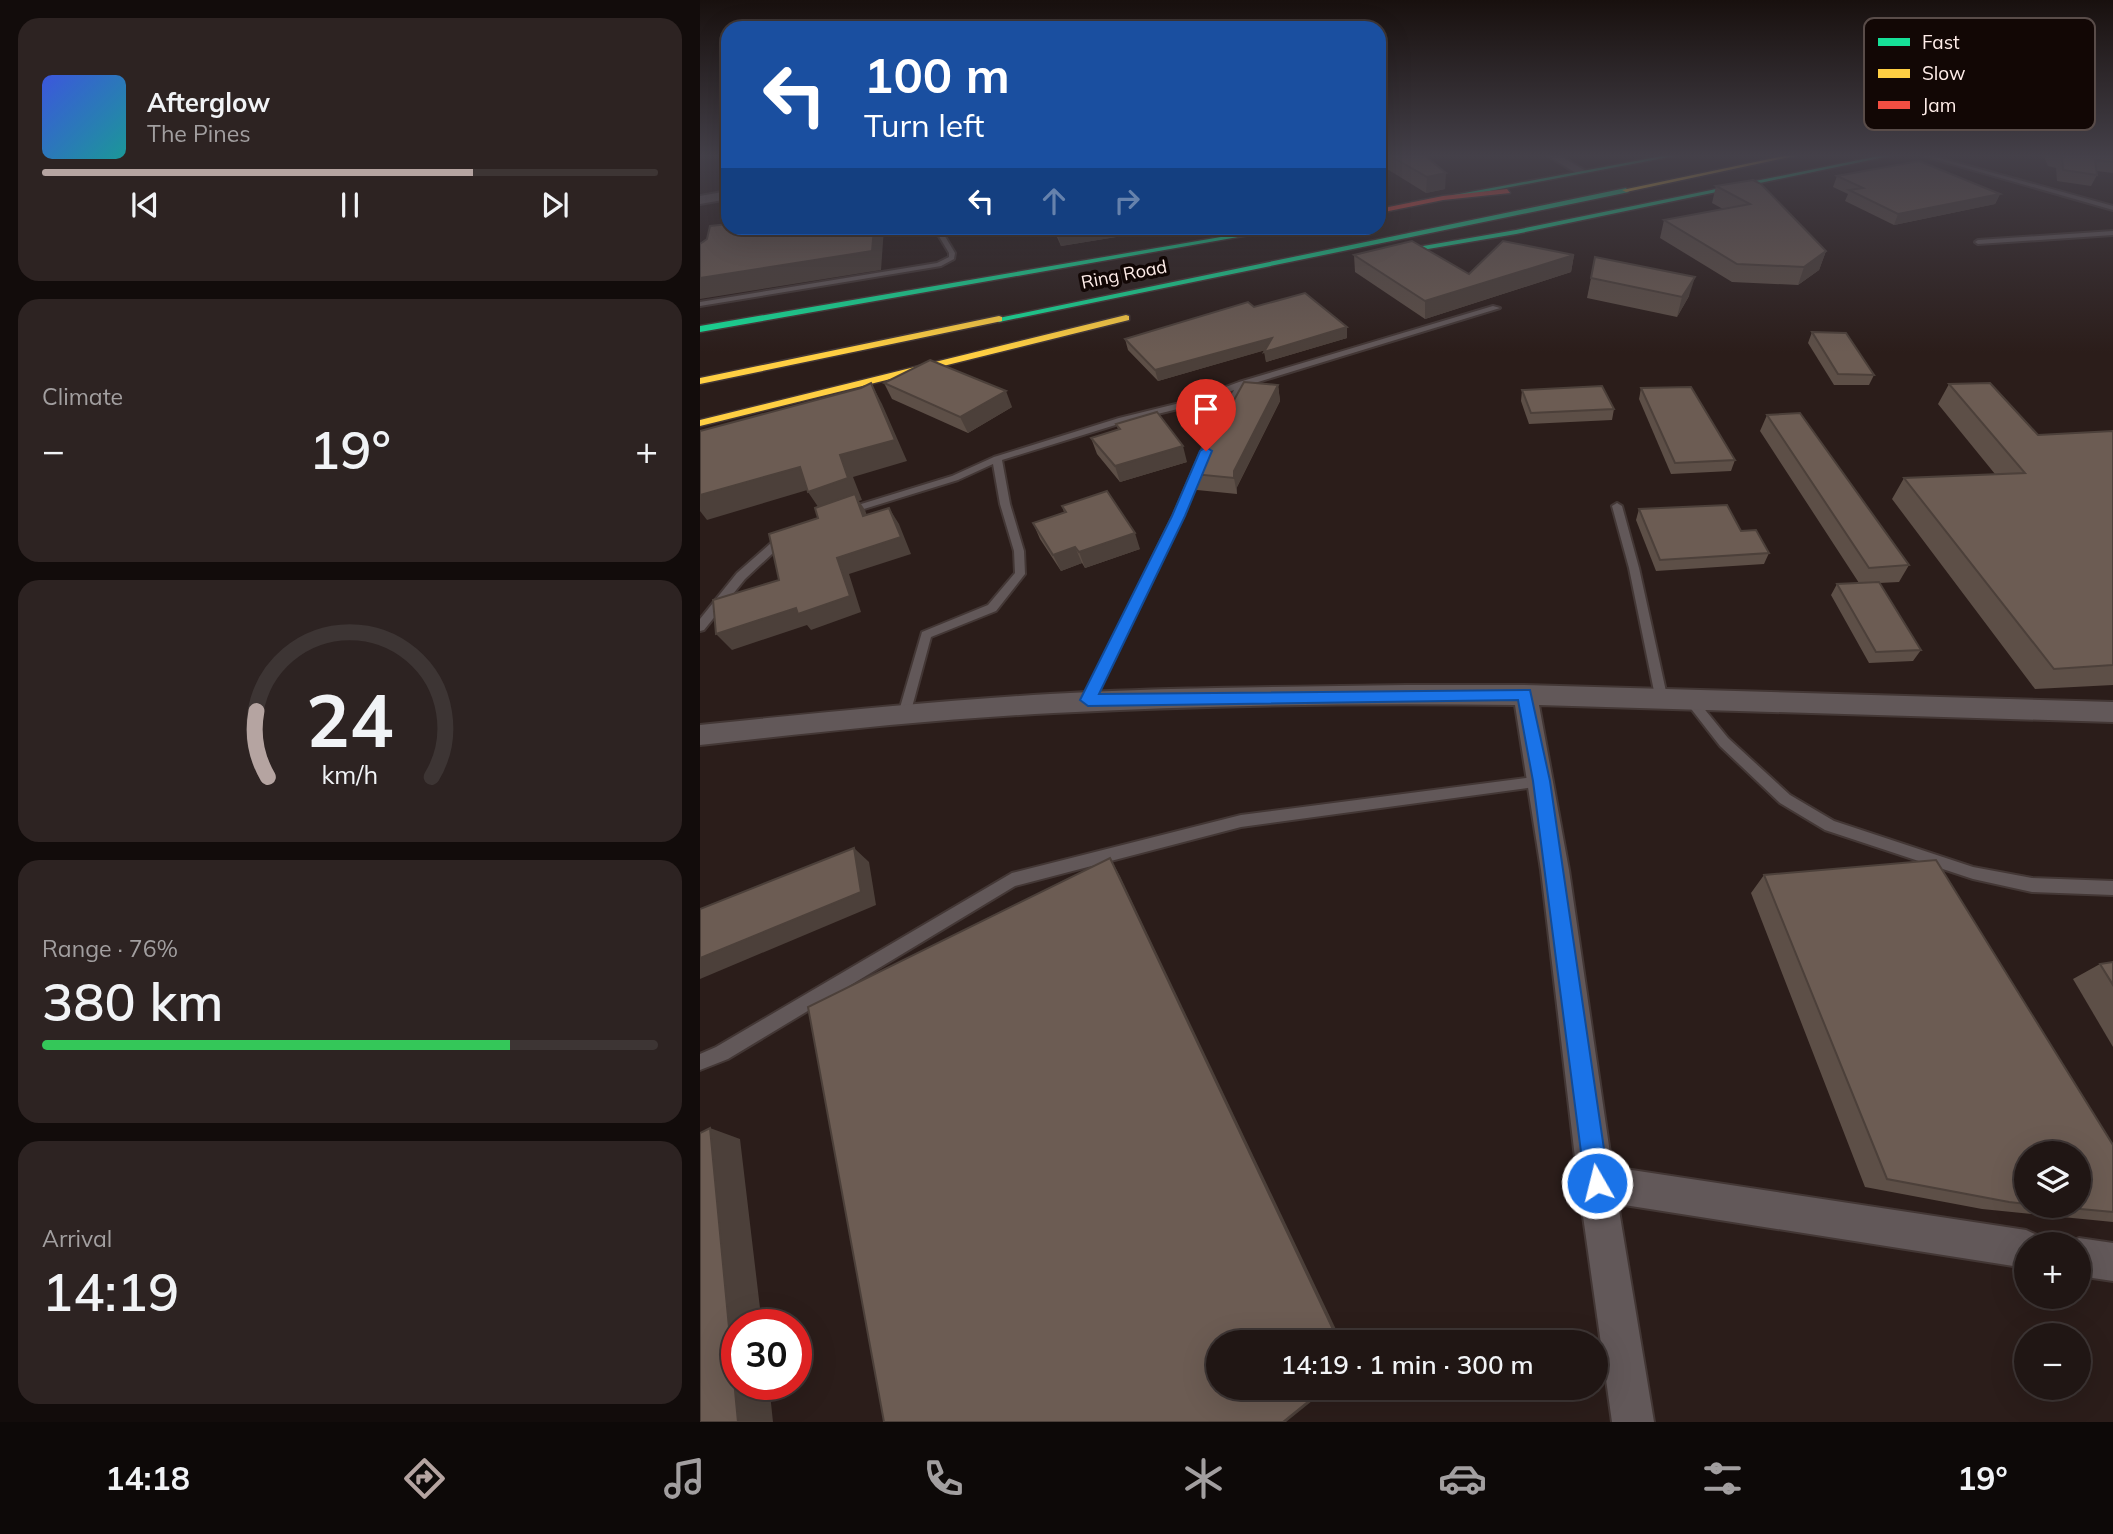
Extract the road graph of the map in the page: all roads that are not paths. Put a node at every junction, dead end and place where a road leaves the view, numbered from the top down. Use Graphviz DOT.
graph roads {
  1 [pos="1416,220"];
  2 [pos="1481,220"];
  3 [pos="1491,220"];
  4 [pos="1571,220"];
  5 [pos="1386,226"];
  6 [pos="2113,233"];
  7 [pos="941,235"];
  8 [pos="1244,235"];
  9 [pos="1343,235"];
  10 [pos="1978,242"];
  11 [pos="1381,254"];
  12 [pos="1314,271"];
  13 [pos="700,304"];
  14 [pos="1496,308"];
  15 [pos="1138,315"];
  16 [pos="909,321"];
  17 [pos="700,328"];
  18 [pos="700,381"];
  19 [pos="1242,384"];
  20 [pos="700,423"];
  21 [pos="997,459"];
  22 [pos="1618,506"];
  23 [pos="841,513"];
  24 [pos="794,533"];
  25 [pos="700,627"];
  26 [pos="1525,694"];
  27 [pos="1661,696"];
  28 [pos="1689,697"];
  29 [pos="1088,700"];
  30 [pos="905,711"];
  31 [pos="2113,712"];
  32 [pos="700,735"];
  33 [pos="1542,781"];
  34 [pos="2113,888"];
  35 [pos="700,1062"];
  36 [pos="1597,1183"];
  37 [pos="2014,1247"];
  38 [pos="2091,1259"];
  39 [pos="2113,1262"];
  40 [pos="1633,1422"];
  1 -- 5 [label="main road, Ring Road"];
  2 -- 18 [label="main road, Ring Road"];
  3 -- 11 [label="main road"];
  4 -- 11 [label="main road"];
  6 -- 10 [label="lane"];
  7 -- 13 [label="lane"];
  8 -- 17 [label="main road"];
  9 -- 16 [label="main road, Ring Road"];
  11 -- 12 [label="main road"];
  14 -- 19 [label="lane"];
  15 -- 20 [label="main road"];
  19 -- 21 [label="lane"];
  19 -- 29 [label="lane"];
  21 -- 23 [label="lane"];
  21 -- 30 [label="lane"];
  22 -- 27 [label="lane"];
  24 -- 25 [label="lane"];
  26 -- 27 [label="street"];
  26 -- 29 [label="street"];
  26 -- 33 [label="street"];
  27 -- 28 [label="street"];
  28 -- 31 [label="street"];
  28 -- 34 [label="lane"];
  29 -- 30 [label="street"];
  30 -- 32 [label="street"];
  33 -- 35 [label="lane"];
  33 -- 36 [label="street"];
  36 -- 37 [label="street"];
  36 -- 40 [label="street"];
  38 -- 39 [label="street"];
}
